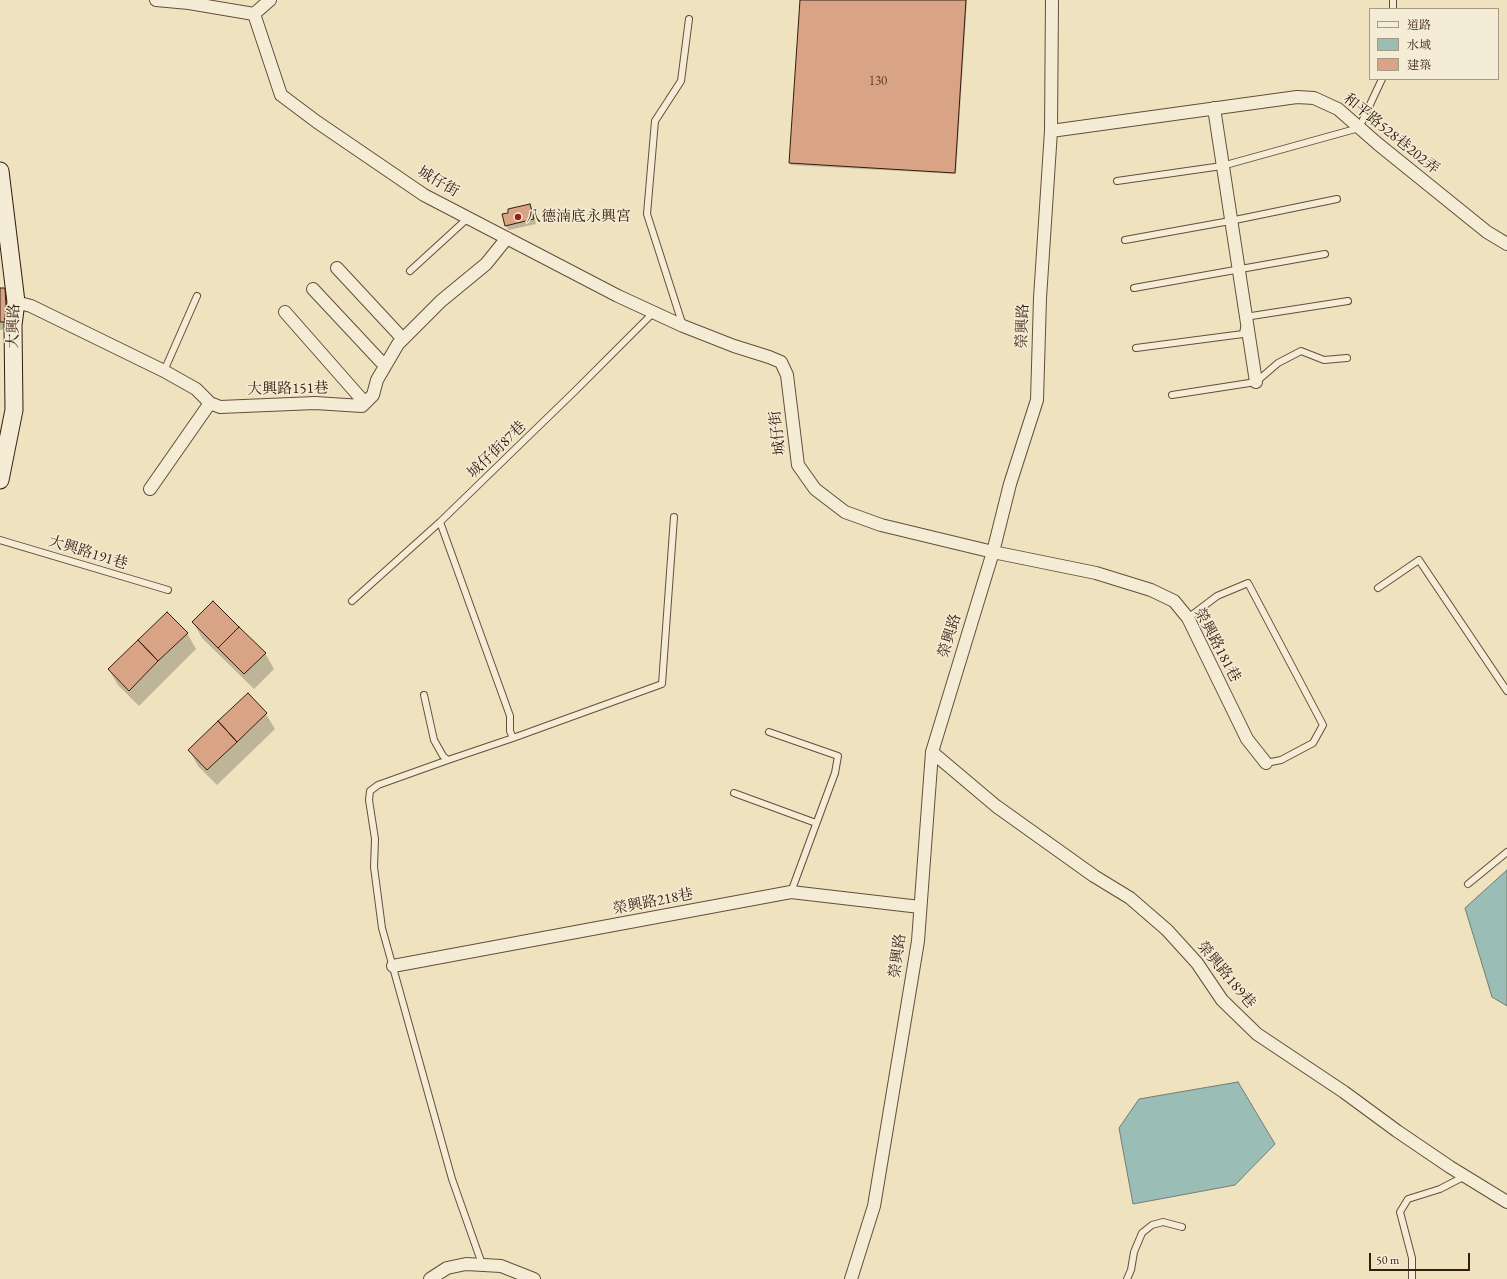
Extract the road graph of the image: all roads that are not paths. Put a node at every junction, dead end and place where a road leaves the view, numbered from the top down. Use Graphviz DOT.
graph roads {
  1 [pos="156,0"];
  2 [pos="270,0"];
  3 [pos="1052,0"];
  4 [pos="254,14"];
  5 [pos="689,19"];
  6 [pos="1382,80"];
  7 [pos="1214,108"];
  8 [pos="1360,128"];
  9 [pos="1051,131"];
  10 [pos="1222,166"];
  11 [pos="0,171"];
  12 [pos="1116,181"];
  13 [pos="1337,199"];
  14 [pos="469,218"];
  15 [pos="1230,221"];
  16 [pos="508,238"];
  17 [pos="1125,240"];
  18 [pos="1507,244"];
  19 [pos="1325,254"];
  20 [pos="337,268"];
  21 [pos="1238,269"];
  22 [pos="410,272"];
  23 [pos="1134,288"];
  24 [pos="313,289"];
  25 [pos="197,296"];
  26 [pos="1348,301"];
  27 [pos="16,302"];
  28 [pos="285,312"];
  29 [pos="654,312"];
  30 [pos="1245,316"];
  31 [pos="680,324"];
  32 [pos="403,339"];
  33 [pos="1136,348"];
  34 [pos="1347,358"];
  35 [pos="385,366"];
  36 [pos="164,371"];
  37 [pos="1256,382"];
  38 [pos="1172,395"];
  39 [pos="210,403"];
  40 [pos="365,403"];
  41 [pos="0,480"];
  42 [pos="150,489"];
  43 [pos="674,516"];
  44 [pos="440,522"];
  45 [pos="0,540"];
  46 [pos="993,552"];
  47 [pos="1378,588"];
  48 [pos="168,590"];
  49 [pos="352,601"];
  50 [pos="1188,618"];
  51 [pos="1507,691"];
  52 [pos="424,695"];
  53 [pos="769,732"];
  54 [pos="513,738"];
  55 [pos="932,752"];
  56 [pos="448,760"];
  57 [pos="1266,762"];
  58 [pos="734,793"];
  59 [pos="816,823"];
  60 [pos="1507,852"];
  61 [pos="1468,884"];
  62 [pos="791,892"];
  63 [pos="920,907"];
  64 [pos="393,966"];
  65 [pos="1465,1176"];
  66 [pos="1507,1202"];
  67 [pos="1182,1227"];
  68 [pos="482,1264"];
  69 [pos="430,1279"];
  70 [pos="534,1279"];
  71 [pos="851,1279"];
  72 [pos="1127,1279"];
  73 [pos="1412,1279"];
  1 -- 4 [label="street"];
  2 -- 4 [label="street"];
  3 -- 9 [label="street, 榮興路"];
  4 -- 14 [label="street, 城仔街"];
  5 -- 31 [label="lane"];
  6 -- 8 [label="lane"];
  7 -- 8 [label="street, 和平路528巷202弄"];
  7 -- 9 [label="street, 和平路528巷202弄"];
  7 -- 10 [label="street"];
  8 -- 10 [label="lane"];
  8 -- 18 [label="street, 和平路528巷202弄"];
  9 -- 46 [label="street, 榮興路"];
  10 -- 12 [label="lane"];
  10 -- 15 [label="street"];
  11 -- 27 [label="street, 大興路"];
  13 -- 15 [label="lane"];
  14 -- 16 [label="street, 城仔街"];
  14 -- 22 [label="lane"];
  15 -- 17 [label="lane"];
  15 -- 21 [label="street"];
  16 -- 29 [label="street, 城仔街"];
  16 -- 32 [label="street"];
  19 -- 21 [label="lane"];
  20 -- 32 [label="street"];
  21 -- 23 [label="lane"];
  21 -- 30 [label="street"];
  24 -- 35 [label="street"];
  25 -- 36 [label="lane"];
  26 -- 30 [label="lane"];
  27 -- 36 [label="street"];
  27 -- 41 [label="street, 大興路"];
  28 -- 40 [label="street"];
  29 -- 31 [label="street, 城仔街"];
  29 -- 44 [label="lane, 城仔街87巷"];
  30 -- 33 [label="lane"];
  30 -- 37 [label="street"];
  31 -- 46 [label="street, 城仔街"];
  32 -- 35 [label="street"];
  34 -- 37 [label="lane"];
  35 -- 40 [label="street"];
  36 -- 39 [label="street"];
  37 -- 38 [label="lane"];
  39 -- 40 [label="street, 大興路151巷"];
  39 -- 42 [label="street"];
  43 -- 54 [label="lane"];
  44 -- 49 [label="lane, 城仔街87巷"];
  44 -- 54 [label="lane"];
  45 -- 48 [label="lane, 大興路191巷"];
  46 -- 50 [label="street, 榮興路181巷"];
  46 -- 55 [label="street, 榮興路"];
  47 -- 51 [label="lane"];
  50 -- 57 [label="street, 榮興路181巷"];
  50 -- 57 [label="lane"];
  52 -- 56 [label="lane"];
  53 -- 59 [label="lane"];
  54 -- 56 [label="lane"];
  55 -- 63 [label="street, 榮興路"];
  55 -- 65 [label="street, 榮興路189巷"];
  56 -- 64 [label="lane"];
  58 -- 59 [label="lane"];
  59 -- 62 [label="lane"];
  60 -- 61 [label="lane"];
  62 -- 63 [label="street, 榮興路218巷"];
  62 -- 64 [label="street, 榮興路218巷"];
  63 -- 71 [label="street, 榮興路"];
  64 -- 68 [label="lane"];
  65 -- 66 [label="street, 榮興路189巷"];
  65 -- 73 [label="lane"];
  67 -- 72 [label="lane"];
  68 -- 69 [label="street"];
  68 -- 70 [label="street"];
}
